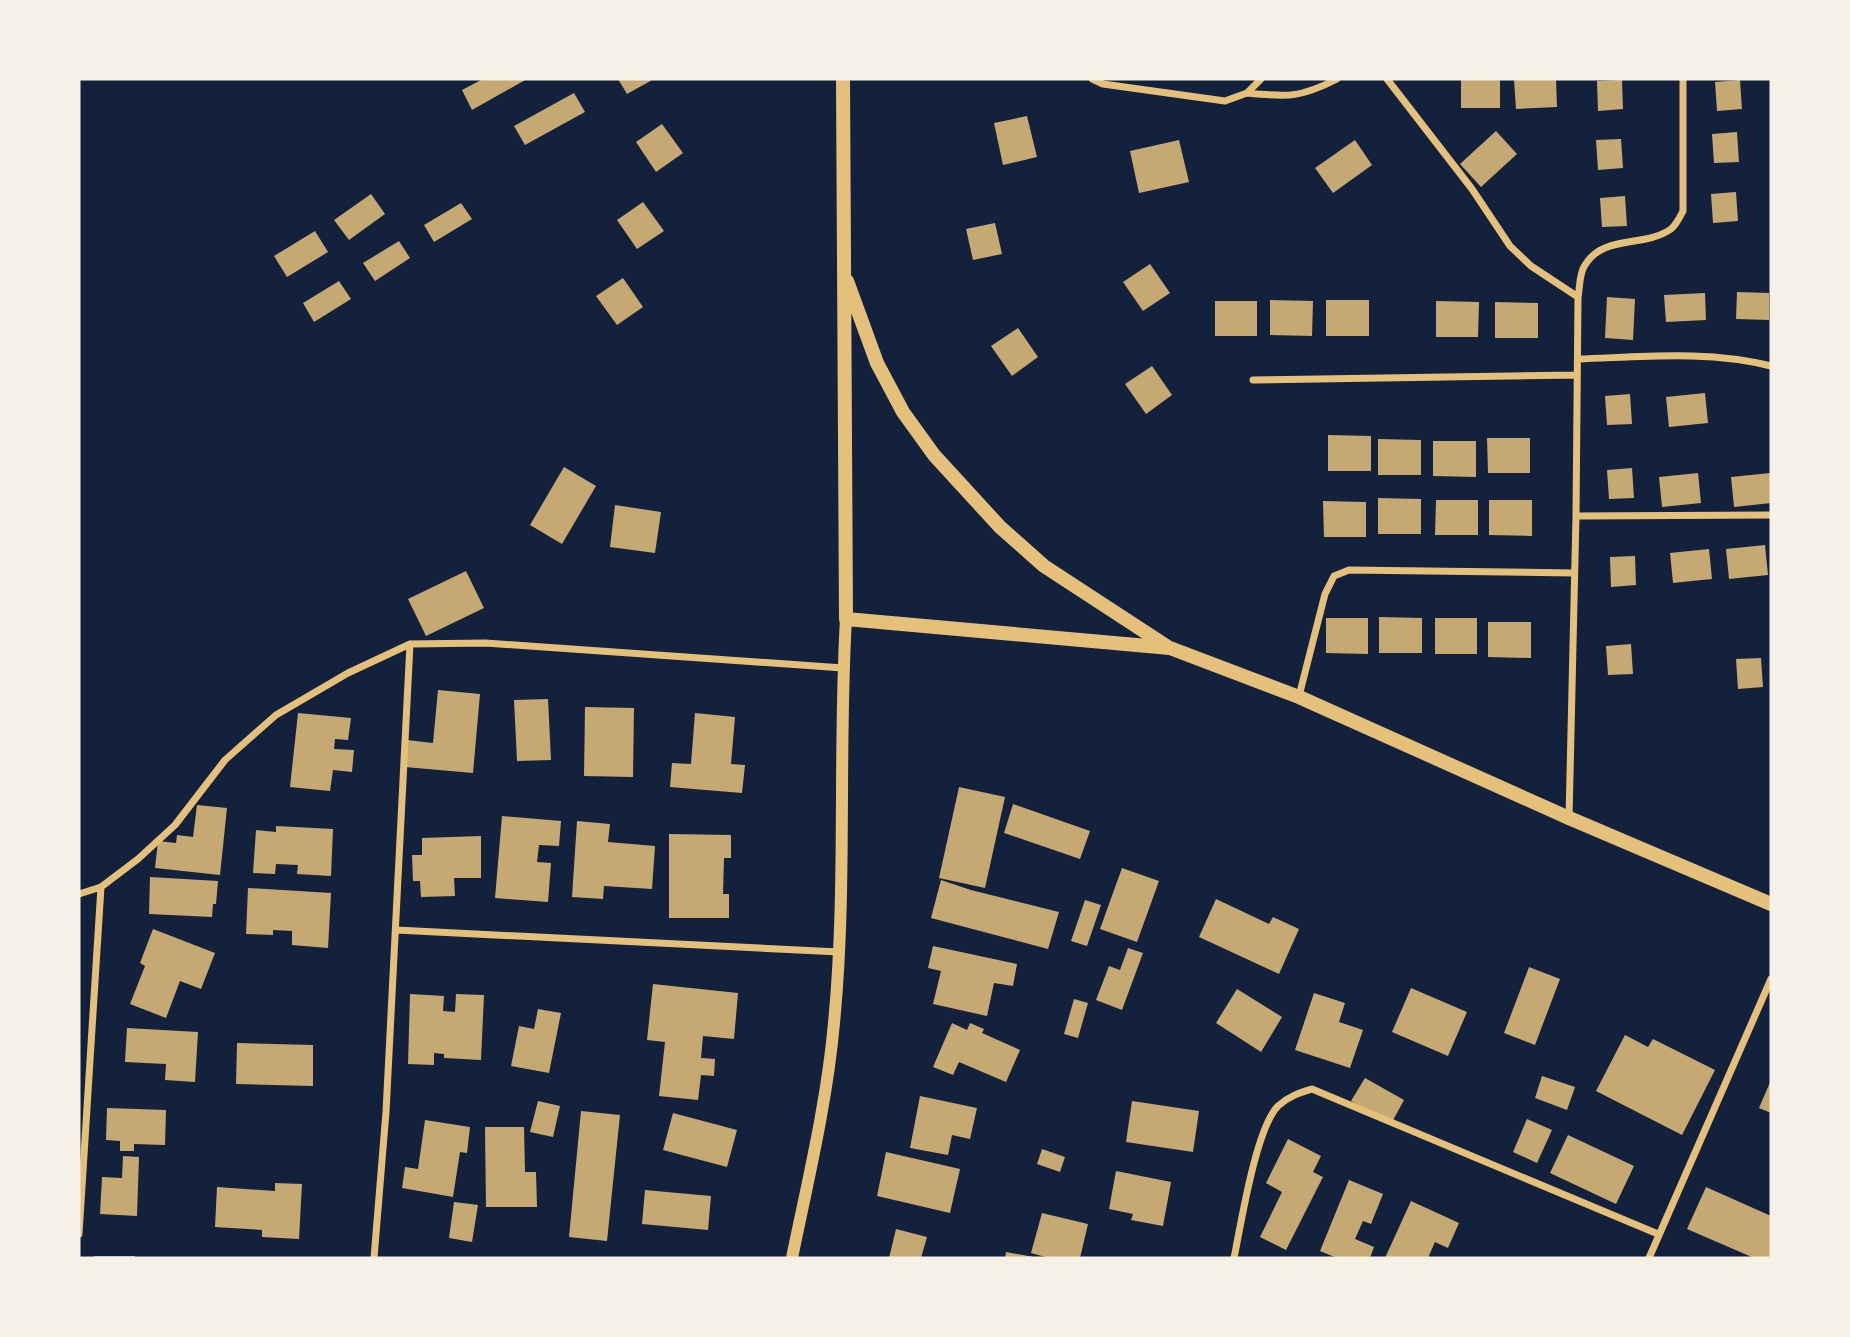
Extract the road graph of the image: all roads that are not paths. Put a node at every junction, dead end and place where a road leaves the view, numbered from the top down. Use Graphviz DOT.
graph roads {
  1 [pos="843,79"];
  2 [pos="1092,79"];
  3 [pos="1261,79"];
  4 [pos="1338,79"];
  5 [pos="1387,79"];
  6 [pos="1683,79"];
  7 [pos="1247,93"];
  8 [pos="843,269"];
  9 [pos="1578,297"];
  10 [pos="1578,359"];
  11 [pos="1771,366"];
  12 [pos="1576,375"];
  13 [pos="1253,380"];
  14 [pos="1771,515"];
  15 [pos="1576,516"];
  16 [pos="1574,573"];
  17 [pos="846,619"];
  18 [pos="410,644"];
  19 [pos="1170,648"];
  20 [pos="843,668"];
  21 [pos="1299,697"];
  22 [pos="1569,818"];
  23 [pos="101,887"];
  24 [pos="79,894"];
  25 [pos="1771,904"];
  26 [pos="396,930"];
  27 [pos="839,952"];
  28 [pos="1771,979"];
  29 [pos="79,1234"];
  30 [pos="1658,1234"];
  31 [pos="374,1258"];
  32 [pos="792,1258"];
  33 [pos="1234,1258"];
  34 [pos="1649,1258"];
  1 -- 8 [label="main road"];
  2 -- 7 [label="street"];
  3 -- 7 [label="street"];
  4 -- 7 [label="street"];
  5 -- 9 [label="street"];
  6 -- 9 [label="street"];
  8 -- 17 [label="main road"];
  8 -- 19 [label="main road"];
  9 -- 10 [label="street"];
  10 -- 11 [label="street"];
  10 -- 12 [label="street"];
  12 -- 13 [label="street"];
  12 -- 15 [label="street"];
  14 -- 15 [label="street"];
  15 -- 16 [label="street"];
  16 -- 21 [label="street"];
  16 -- 22 [label="street"];
  17 -- 19 [label="main road"];
  17 -- 20 [label="street"];
  18 -- 20 [label="street"];
  18 -- 23 [label="street"];
  18 -- 26 [label="street"];
  19 -- 21 [label="main road"];
  20 -- 27 [label="street"];
  21 -- 22 [label="main road"];
  22 -- 25 [label="main road"];
  23 -- 24 [label="street"];
  23 -- 29 [label="street"];
  26 -- 27 [label="street"];
  26 -- 31 [label="street"];
  27 -- 32 [label="street"];
  28 -- 30 [label="street"];
  30 -- 33 [label="street"];
  30 -- 34 [label="street"];
}
